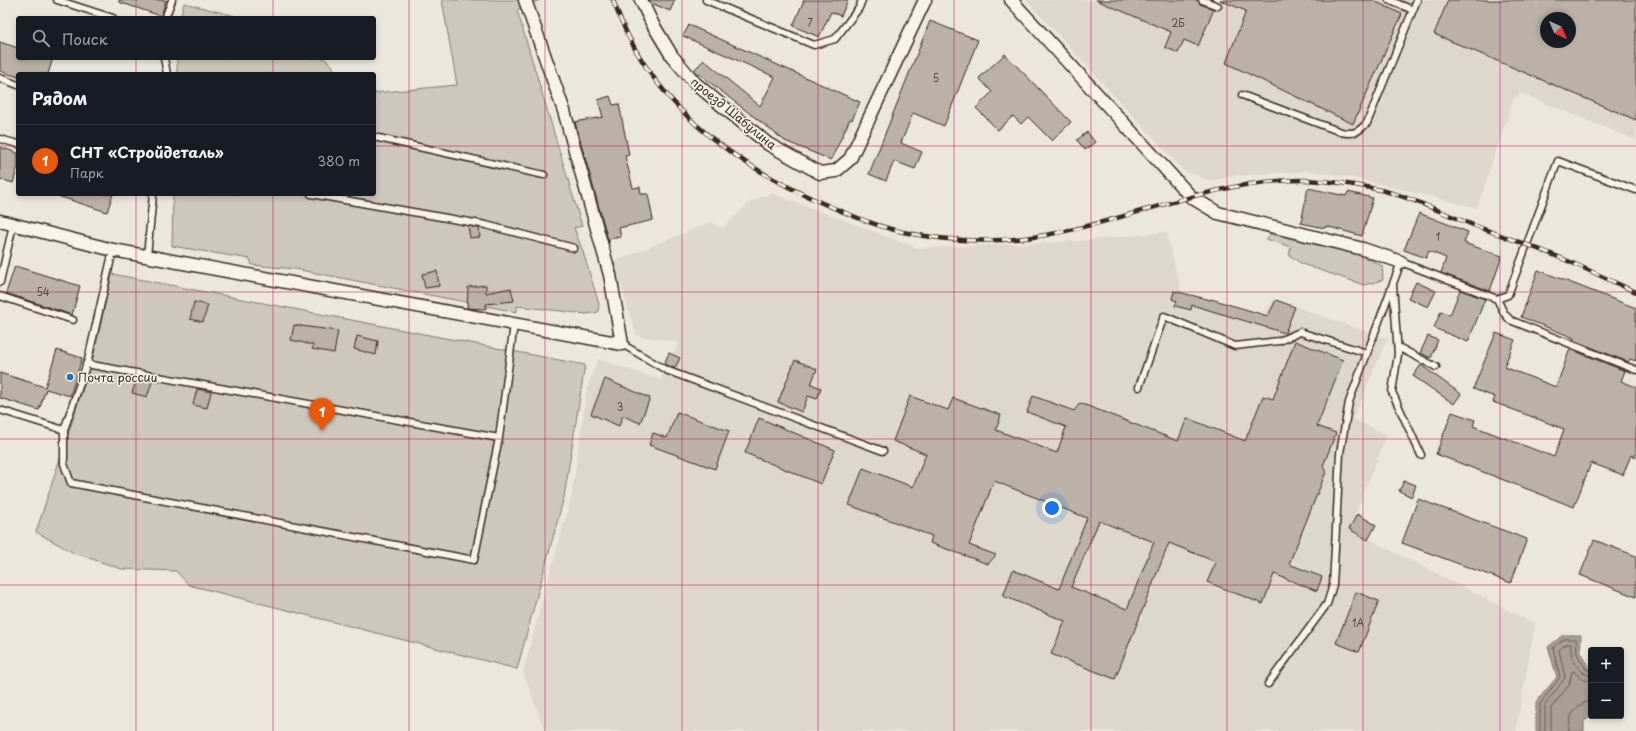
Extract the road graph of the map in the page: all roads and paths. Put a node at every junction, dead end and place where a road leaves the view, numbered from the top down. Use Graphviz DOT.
graph roads {
  1 [pos="57,0"];
  2 [pos="172,0"];
  3 [pos="526,0"];
  4 [pos="641,0"];
  5 [pos="706,0"];
  6 [pos="862,0"];
  7 [pos="925,0"];
  8 [pos="1011,0"];
  9 [pos="1202,0"];
  10 [pos="1390,0"];
  11 [pos="1417,0"];
  12 [pos="1218,6"];
  13 [pos="1413,10"];
  14 [pos="107,16"];
  15 [pos="166,16"];
  16 [pos="164,60"];
  17 [pos="167,72"];
  18 [pos="0,78"];
  19 [pos="16,84"];
  20 [pos="1242,95"];
  21 [pos="376,137"];
  22 [pos="0,139"];
  23 [pos="16,143"];
  24 [pos="544,175"];
  25 [pos="1636,190"];
  26 [pos="153,196"];
  27 [pos="322,196"];
  28 [pos="0,221"];
  29 [pos="13,225"];
  30 [pos="574,248"];
  31 [pos="113,250"];
  32 [pos="147,256"];
  33 [pos="1400,262"];
  34 [pos="0,282"];
  35 [pos="1393,282"];
  36 [pos="0,296"];
  37 [pos="1497,299"];
  38 [pos="73,320"];
  39 [pos="514,324"];
  40 [pos="622,344"];
  41 [pos="1398,347"];
  42 [pos="1367,353"];
  43 [pos="86,364"];
  44 [pos="1436,367"];
  45 [pos="1636,370"];
  46 [pos="1139,387"];
  47 [pos="0,410"];
  48 [pos="64,430"];
  49 [pos="499,438"];
  50 [pos="883,450"];
  51 [pos="1421,455"];
  52 [pos="1268,684"];
  1 -- 14 [label="lane"];
  2 -- 15 [label="lane"];
  3 -- 40 [label="street"];
  4 -- 7 [label="street, проезд Шабулина"];
  5 -- 6 [label="lane"];
  8 -- 33 [label="street"];
  9 -- 12 [label="lane"];
  10 -- 13 [label="lane"];
  11 -- 13 [label="lane"];
  13 -- 20 [label="lane"];
  16 -- 17 [label="lane"];
  18 -- 19 [label="lane"];
  21 -- 24 [label="lane"];
  22 -- 23 [label="lane"];
  25 -- 37 [label="lane"];
  26 -- 32 [label="lane"];
  27 -- 30 [label="lane"];
  28 -- 29 [label="street"];
  29 -- 31 [label="street"];
  29 -- 34 [label="lane"];
  31 -- 32 [label="street"];
  31 -- 43 [label="lane"];
  32 -- 39 [label="street"];
  33 -- 35 [label="lane"];
  33 -- 37 [label="lane"];
  35 -- 41 [label="lane"];
  35 -- 42 [label="lane"];
  36 -- 38 [label="lane"];
  37 -- 45 [label="lane"];
  39 -- 40 [label="street"];
  39 -- 49 [label="lane"];
  40 -- 50 [label="lane"];
  41 -- 44 [label="lane"];
  41 -- 51 [label="lane"];
  42 -- 46 [label="lane"];
  42 -- 52 [label="lane"];
  43 -- 48 [label="lane"];
  43 -- 49 [label="lane"];
  47 -- 48 [label="lane"];
  48 -- 49 [label="lane"];
}
